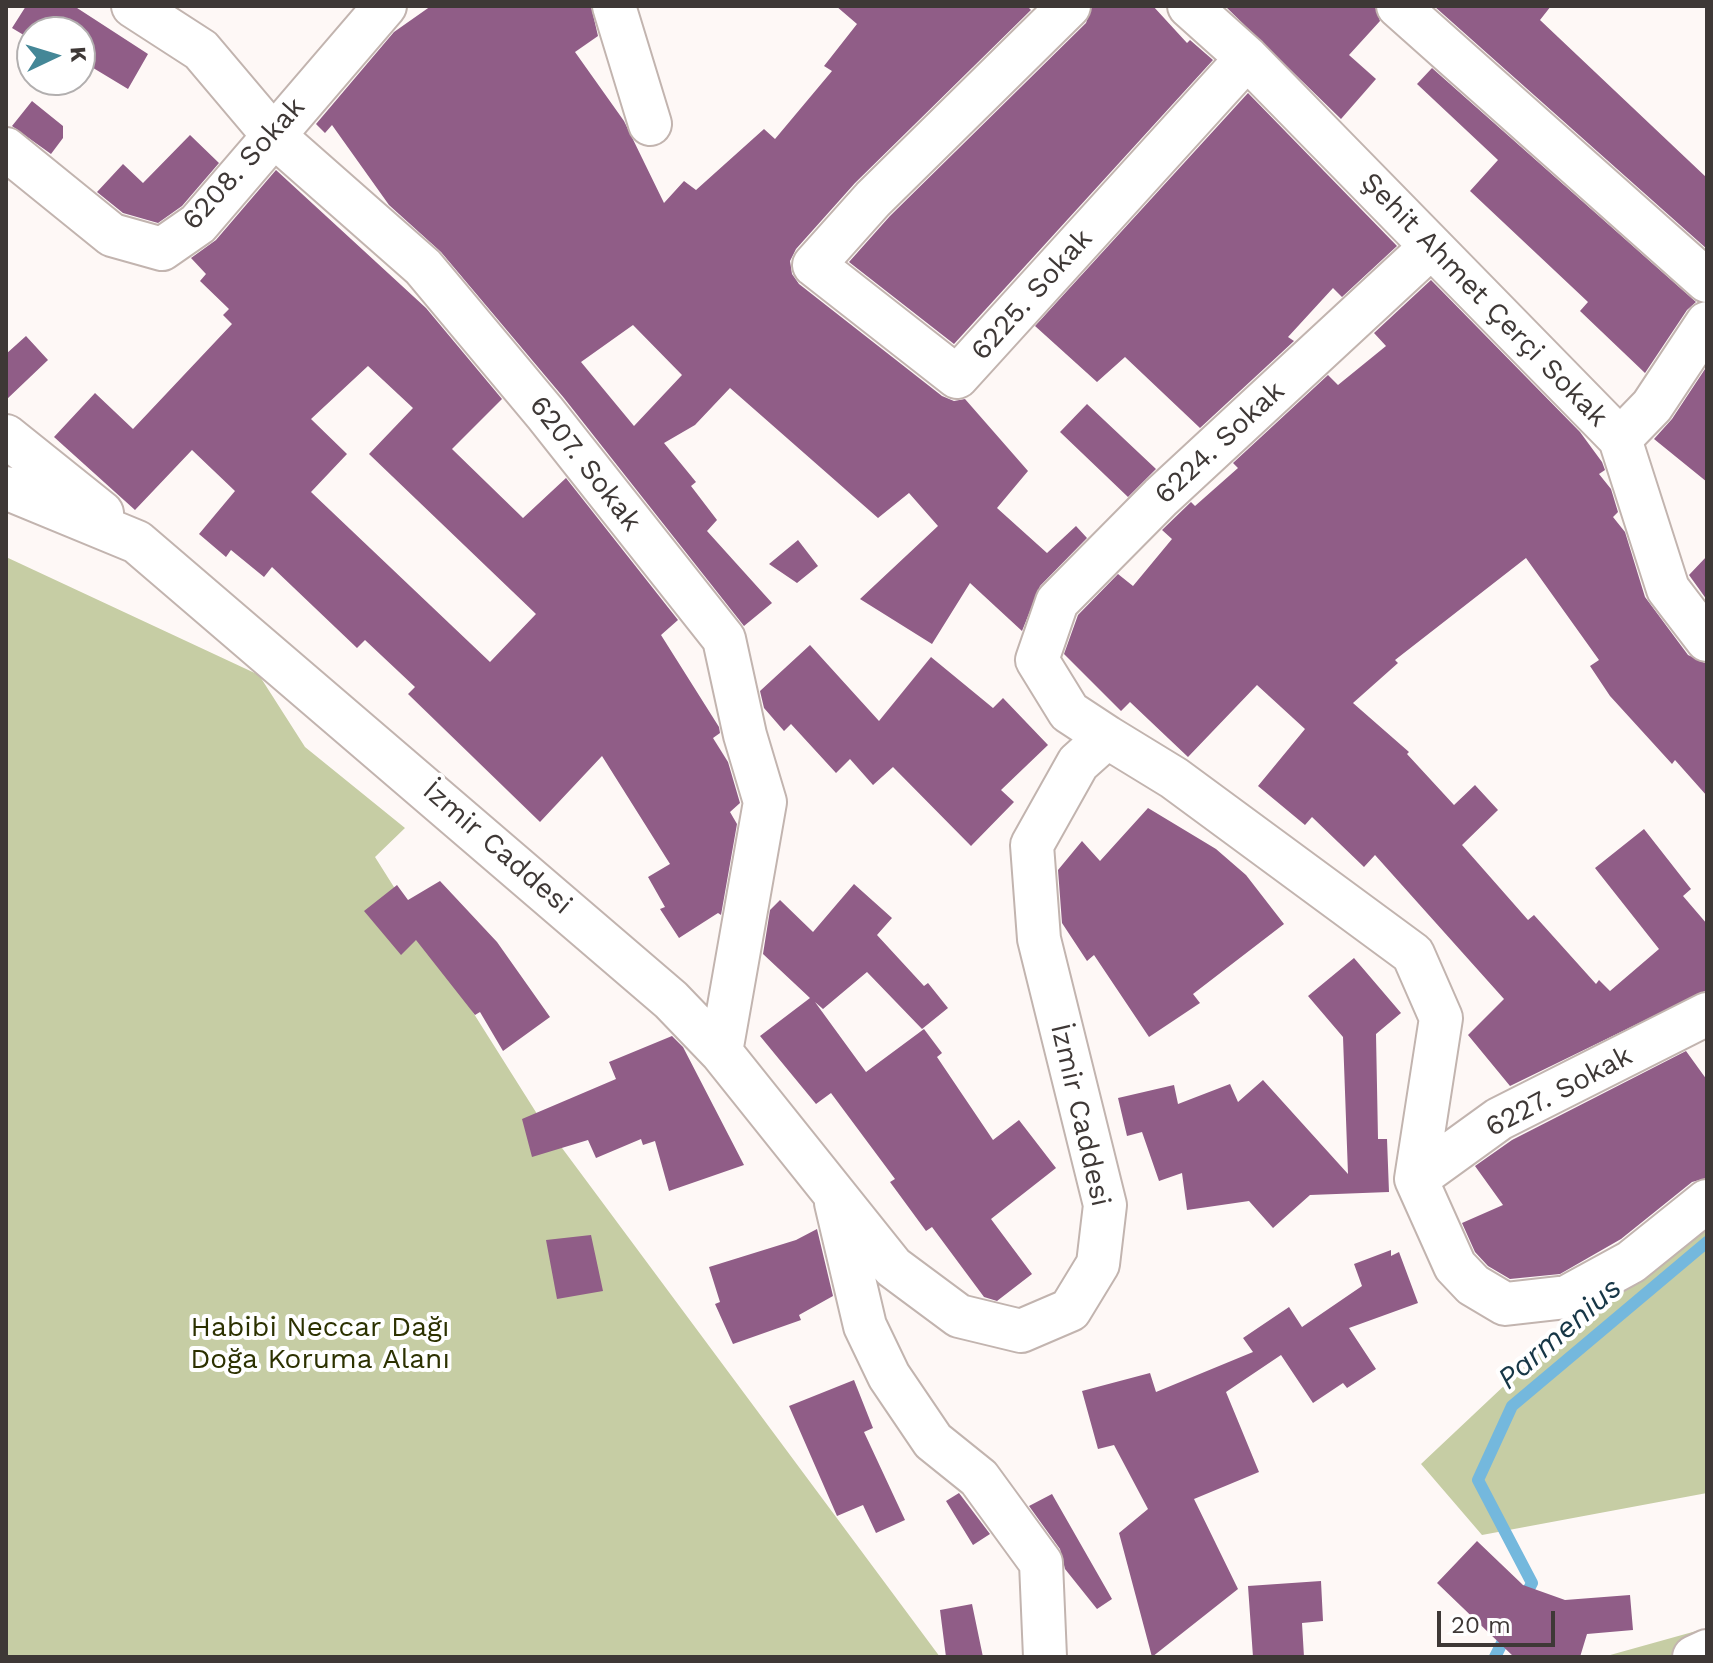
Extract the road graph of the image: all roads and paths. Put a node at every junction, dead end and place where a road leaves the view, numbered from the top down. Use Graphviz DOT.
graph roads {
  1 [pos="133,6"];
  2 [pos="385,6"];
  3 [pos="614,6"];
  4 [pos="1069,6"];
  5 [pos="1189,6"];
  6 [pos="1398,6"];
  7 [pos="1247,58"];
  8 [pos="650,124"];
  9 [pos="272,134"];
  10 [pos="6,149"];
  11 [pos="1431,247"];
  12 [pos="1707,281"];
  13 [pos="1707,323"];
  14 [pos="6,436"];
  15 [pos="1620,439"];
  16 [pos="6,488"];
  17 [pos="6,510"];
  18 [pos="137,542"];
  19 [pos="1707,640"];
  20 [pos="1107,737"];
  21 [pos="1707,1014"];
  22 [pos="721,1052"];
  23 [pos="1416,1179"];
  24 [pos="835,1195"];
  25 [pos="1707,1201"];
  26 [pos="1707,1651"];
  27 [pos="1045,1657"];
  28 [pos="1694,1657"];
  1 -- 9 [label="street, 6207. Sokak"];
  2 -- 9 [label="street, 6208. Sokak"];
  3 -- 8 [label="street"];
  4 -- 7 [label="street, 6225. Sokak"];
  5 -- 7 [label="street, Şehit Ahmet Çerçi Sokak"];
  6 -- 12 [label="street"];
  7 -- 11 [label="street, Şehit Ahmet Çerçi Sokak"];
  9 -- 10 [label="street, 6208. Sokak"];
  9 -- 22 [label="street, 6207. Sokak"];
  11 -- 15 [label="street, Şehit Ahmet Çerçi Sokak"];
  11 -- 20 [label="street, 6224. Sokak"];
  13 -- 15 [label="street"];
  14 -- 18 [label="street"];
  15 -- 19 [label="street, Şehit Ahmet Çerçi Sokak"];
  16 -- 18 [label="street, İzmir Caddesi"];
  17 -- 18 [label="street, İzmir Caddesi"];
  18 -- 22 [label="street, İzmir Caddesi"];
  20 -- 23 [label="street"];
  20 -- 24 [label="street, İzmir Caddesi"];
  21 -- 23 [label="street, 6227. Sokak"];
  22 -- 24 [label="street, İzmir Caddesi"];
  23 -- 25 [label="street"];
  24 -- 27 [label="street"];
  26 -- 28 [label="street"];
}
